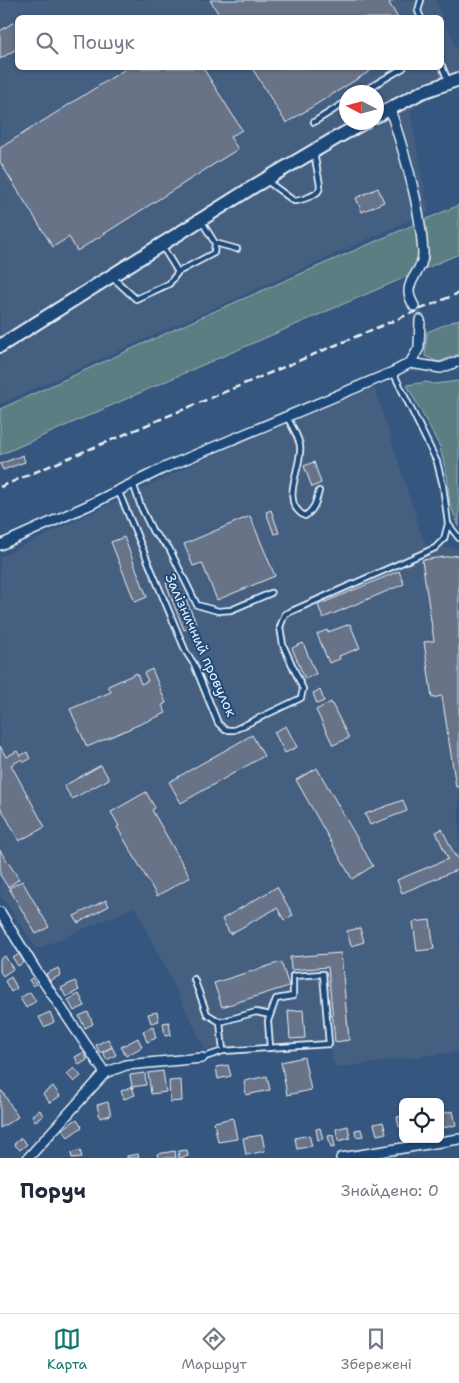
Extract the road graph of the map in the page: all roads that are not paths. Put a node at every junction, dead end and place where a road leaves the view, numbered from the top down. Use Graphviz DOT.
graph roads {
  1 [pos="421,0"];
  2 [pos="420,15"];
  3 [pos="444,68"];
  4 [pos="400,70"];
  5 [pos="454,80"];
  6 [pos="374,85"];
  7 [pos="339,106"];
  8 [pos="390,109"];
  9 [pos="384,112"];
  10 [pos="314,122"];
  11 [pos="351,130"];
  12 [pos="314,151"];
  13 [pos="266,180"];
  14 [pos="201,221"];
  15 [pos="215,243"];
  16 [pos="161,244"];
  17 [pos="237,249"];
  18 [pos="178,272"];
  19 [pos="111,276"];
  20 [pos="414,306"];
  21 [pos="420,320"];
  22 [pos="0,346"];
  23 [pos="459,361"];
  24 [pos="410,363"];
  25 [pos="393,372"];
  26 [pos="288,416"];
  27 [pos="133,483"];
  28 [pos="118,490"];
  29 [pos="319,491"];
  30 [pos="448,524"];
  31 [pos="459,538"];
  32 [pos="0,545"];
  33 [pos="271,593"];
  34 [pos="0,912"];
  35 [pos="194,979"];
  36 [pos="270,1015"];
  37 [pos="220,1022"];
  38 [pos="270,1048"];
  39 [pos="223,1051"];
  40 [pos="202,1058"];
  41 [pos="105,1073"];
  42 [pos="459,1139"];
  43 [pos="28,1158"];
  44 [pos="341,1158"];
  1 -- 2 [label="lane"];
  3 -- 5 [label="lane"];
  4 -- 6 [label="lane"];
  5 -- 8 [label="main road"];
  7 -- 10 [label="lane"];
  8 -- 9 [label="main road"];
  8 -- 20 [label="street"];
  11 -- 12 [label="main road"];
  12 -- 13 [label="main road"];
  12 -- 13 [label="lane"];
  13 -- 14 [label="main road"];
  14 -- 15 [label="lane"];
  14 -- 16 [label="main road"];
  15 -- 17 [label="lane"];
  15 -- 18 [label="lane"];
  16 -- 18 [label="lane"];
  16 -- 19 [label="main road"];
  18 -- 19 [label="lane"];
  19 -- 22 [label="main road"];
  21 -- 24 [label="street"];
  23 -- 24 [label="street"];
  24 -- 25 [label="street"];
  25 -- 26 [label="street"];
  25 -- 30 [label="lane"];
  26 -- 27 [label="street"];
  26 -- 29 [label="lane"];
  27 -- 28 [label="street"];
  27 -- 33 [label="lane"];
  28 -- 30 [label="lane, Залізничний провулок"];
  28 -- 32 [label="street"];
  30 -- 31 [label="lane"];
  34 -- 41 [label="street"];
  35 -- 37 [label="lane"];
  36 -- 37 [label="lane"];
  36 -- 38 [label="lane"];
  36 -- 38 [label="lane"];
  37 -- 39 [label="lane"];
  38 -- 39 [label="lane"];
  39 -- 40 [label="lane"];
  40 -- 41 [label="street"];
  41 -- 43 [label="street"];
  42 -- 44 [label="street"];
}
